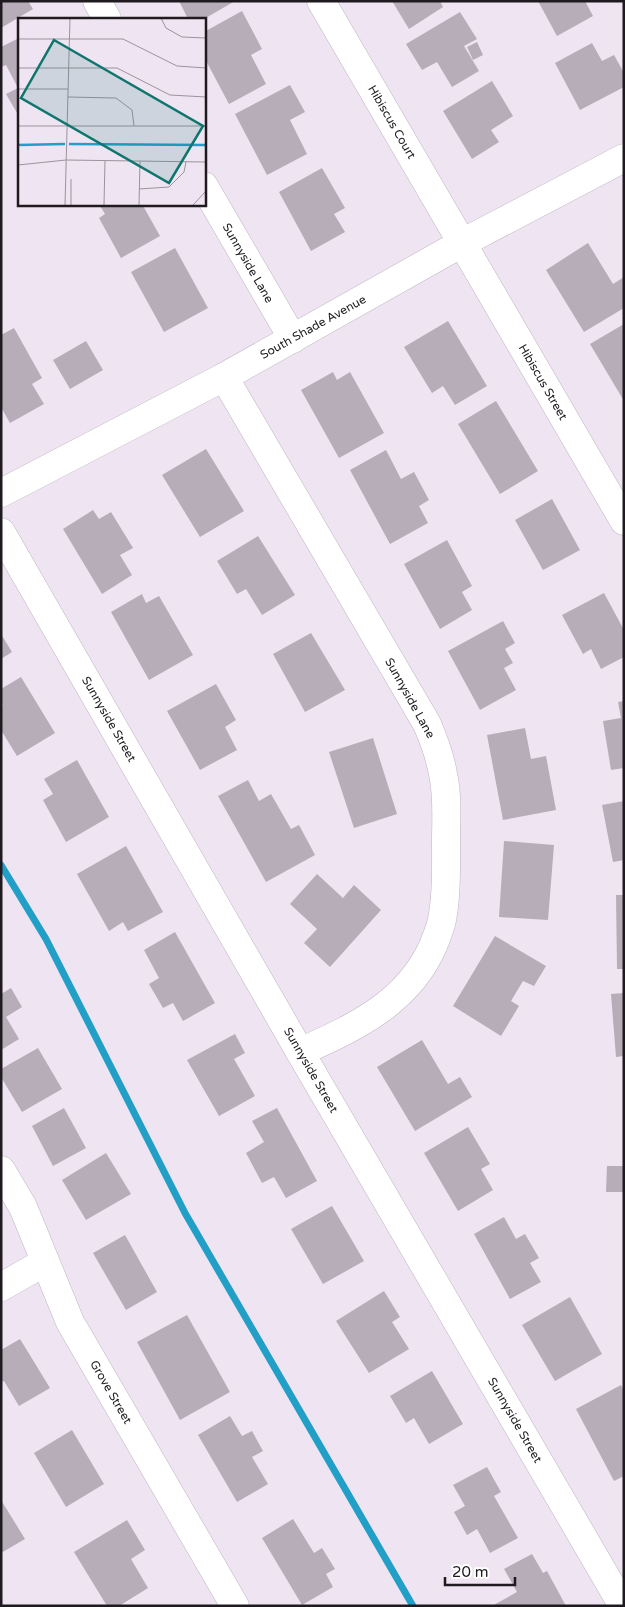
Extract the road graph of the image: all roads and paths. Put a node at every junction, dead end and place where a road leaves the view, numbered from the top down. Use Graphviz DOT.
graph roads {
  1 [pos="96,1"];
  2 [pos="322,1"];
  3 [pos="106,18"];
  4 [pos="624,158"];
  5 [pos="205,188"];
  6 [pos="462,243"];
  7 [pos="293,338"];
  8 [pos="224,377"];
  9 [pos="1,493"];
  10 [pos="624,521"];
  11 [pos="1,532"];
  12 [pos="300,1052"];
  13 [pos="1,1170"];
  14 [pos="45,1262"];
  15 [pos="1,1287"];
  16 [pos="235,1606"];
  17 [pos="623,1606"];
  1 -- 3 [label="street"];
  2 -- 6 [label="street, Hibiscus Court"];
  4 -- 6 [label="street, South Shade Avenue"];
  5 -- 7 [label="street, Sunnyside Lane"];
  6 -- 7 [label="street, South Shade Avenue"];
  6 -- 10 [label="street, Hibiscus Street"];
  7 -- 8 [label="street, South Shade Avenue"];
  8 -- 9 [label="street, South Shade Avenue"];
  8 -- 12 [label="street, Sunnyside Lane"];
  11 -- 12 [label="street, Sunnyside Street"];
  12 -- 17 [label="street, Sunnyside Street"];
  13 -- 14 [label="street, Grove Street"];
  14 -- 15 [label="street"];
  14 -- 16 [label="street, Grove Street"];
}
